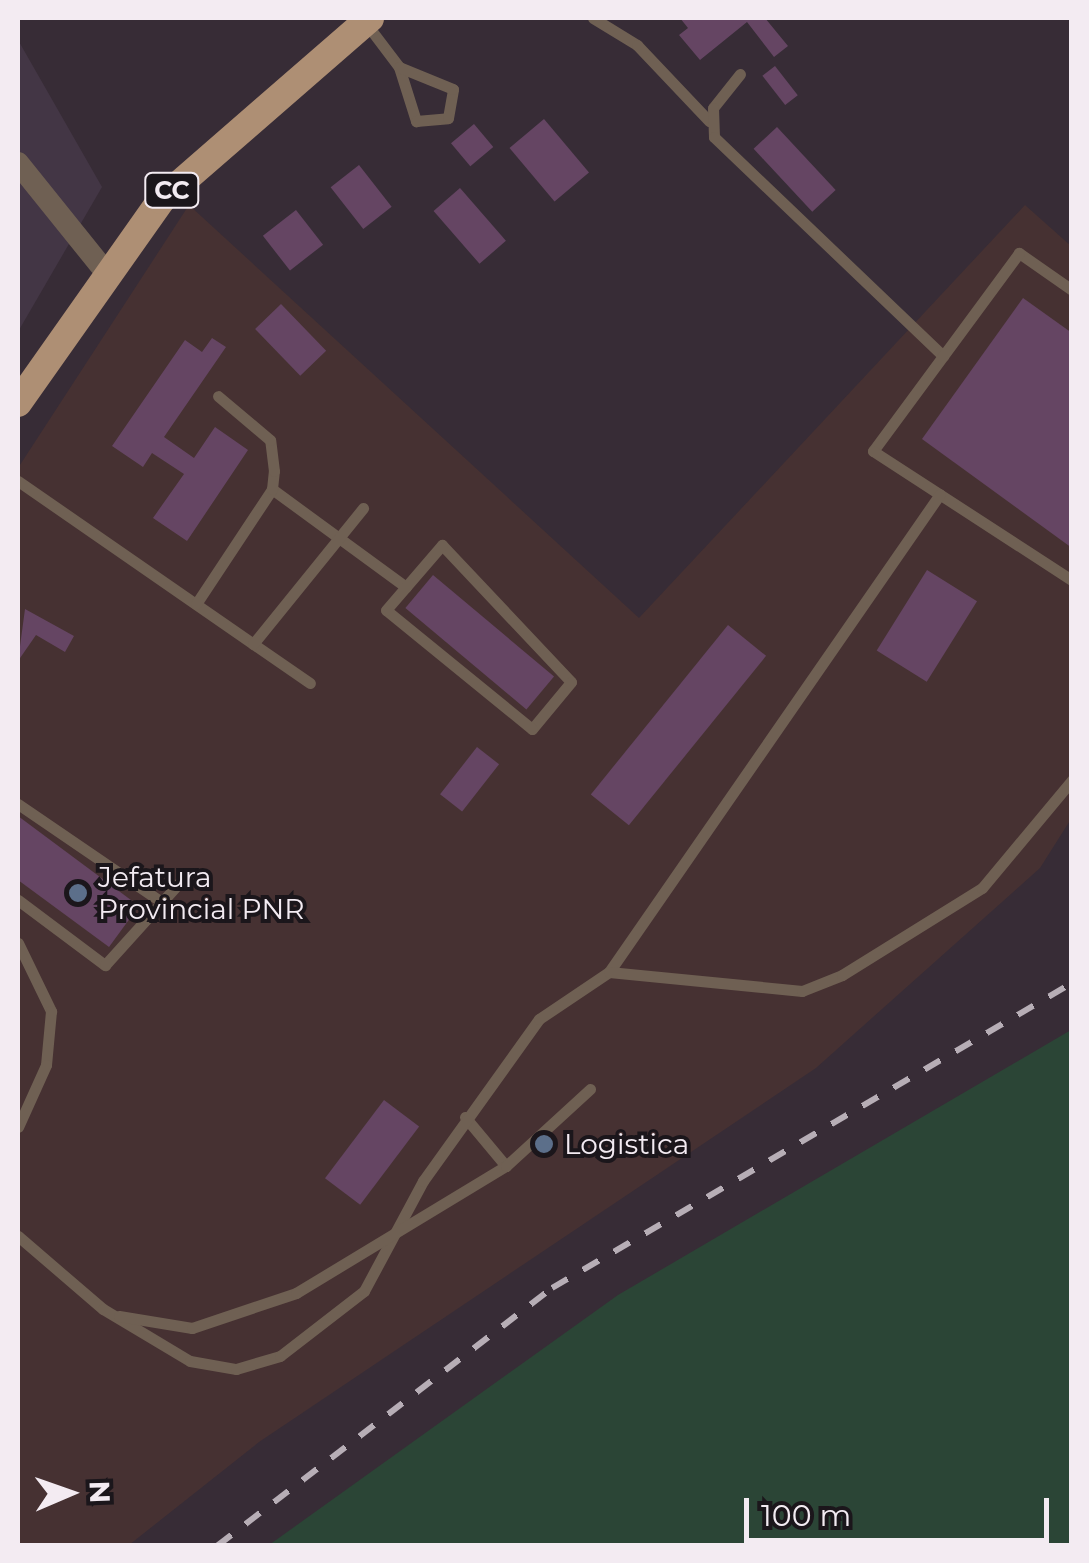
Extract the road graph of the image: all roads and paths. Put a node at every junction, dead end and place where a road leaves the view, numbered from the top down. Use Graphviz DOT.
graph roads {
  1 [pos="592,18"];
  2 [pos="368,20"];
  3 [pos="400,67"];
  4 [pos="740,74"];
  5 [pos="709,121"];
  6 [pos="18,163"];
  7 [pos="108,275"];
  8 [pos="1072,290"];
  9 [pos="943,356"];
  10 [pos="218,396"];
  11 [pos="18,402"];
  12 [pos="18,481"];
  13 [pos="272,489"];
  14 [pos="940,494"];
  15 [pos="362,508"];
  16 [pos="339,538"];
  17 [pos="1072,580"];
  18 [pos="406,587"];
  19 [pos="196,604"];
  20 [pos="253,644"];
  21 [pos="310,683"];
  22 [pos="1072,780"];
  23 [pos="18,804"];
  24 [pos="181,882"];
  25 [pos="18,900"];
  26 [pos="163,903"];
  27 [pos="18,942"];
  28 [pos="609,972"];
  29 [pos="590,1089"];
  30 [pos="465,1118"];
  31 [pos="18,1126"];
  32 [pos="506,1166"];
  33 [pos="394,1234"];
  34 [pos="18,1236"];
  35 [pos="115,1315"];
  1 -- 5 [label="lane"];
  2 -- 3 [label="lane"];
  2 -- 7 [label="main road, CC"];
  3 -- 3 [label="lane"];
  4 -- 5 [label="lane"];
  5 -- 9 [label="lane"];
  6 -- 7 [label="street"];
  7 -- 11 [label="main road, CC"];
  8 -- 9 [label="lane"];
  9 -- 14 [label="lane"];
  10 -- 13 [label="lane"];
  12 -- 19 [label="lane"];
  13 -- 16 [label="lane"];
  13 -- 19 [label="lane"];
  14 -- 17 [label="lane"];
  14 -- 28 [label="lane"];
  15 -- 16 [label="lane"];
  16 -- 18 [label="lane"];
  16 -- 20 [label="lane"];
  18 -- 18 [label="lane"];
  19 -- 20 [label="lane"];
  20 -- 21 [label="lane"];
  22 -- 28 [label="lane"];
  23 -- 26 [label="lane"];
  24 -- 26 [label="lane"];
  25 -- 26 [label="lane"];
  27 -- 31 [label="lane"];
  28 -- 30 [label="lane"];
  29 -- 32 [label="lane"];
  30 -- 32 [label="lane"];
  30 -- 33 [label="lane"];
  32 -- 33 [label="lane"];
  33 -- 35 [label="lane"];
  33 -- 35 [label="lane"];
  34 -- 35 [label="lane"];
}
